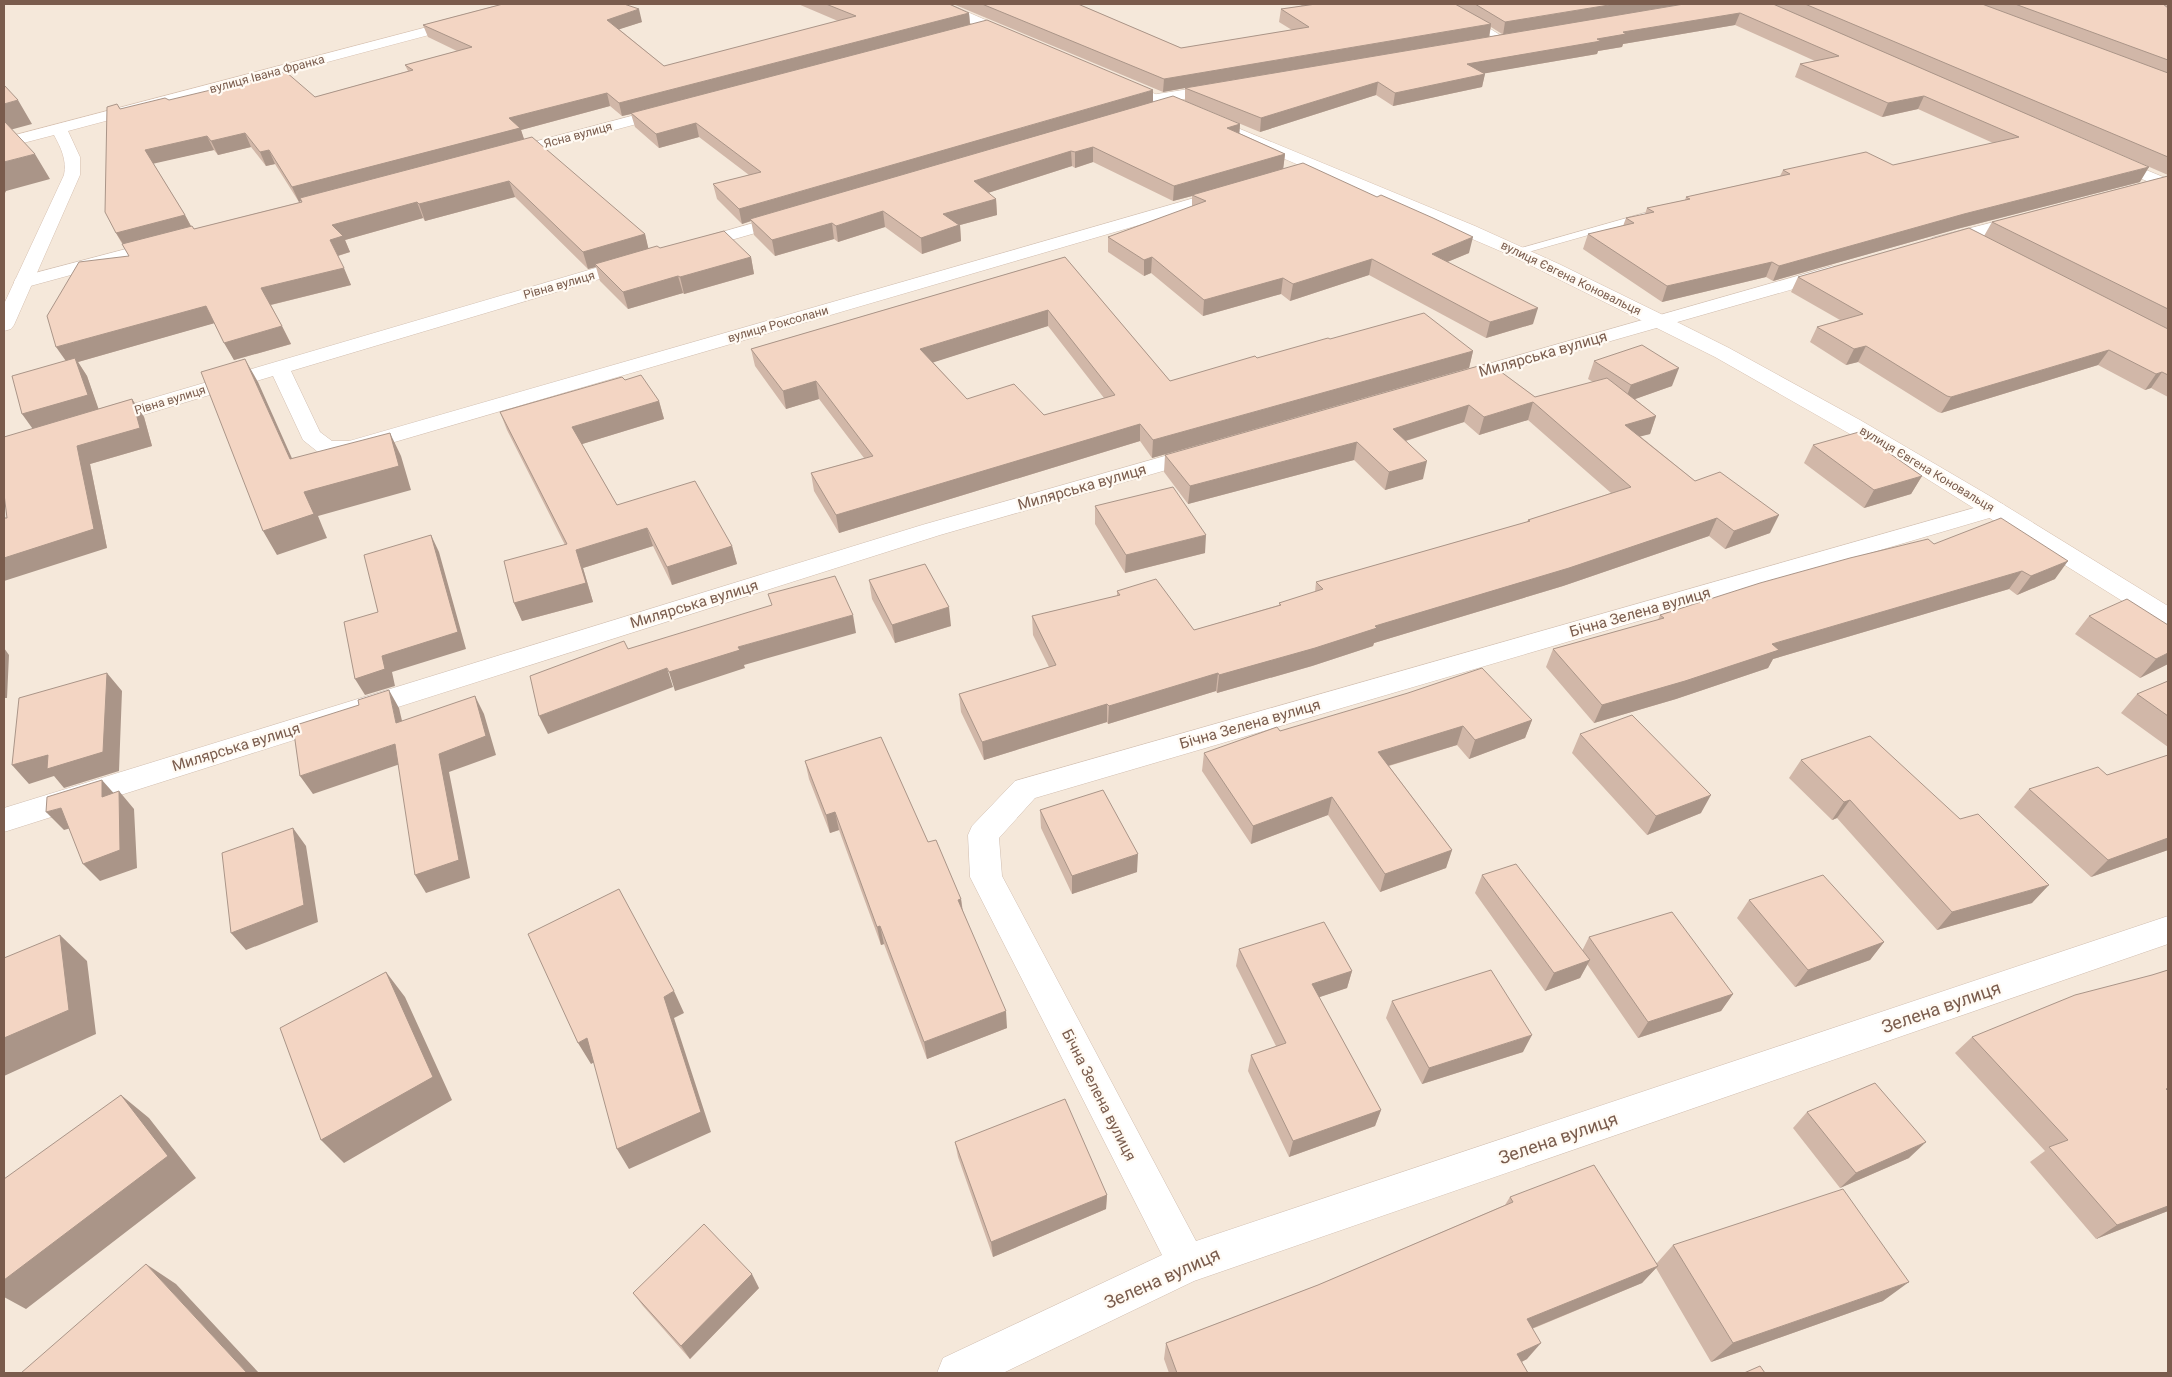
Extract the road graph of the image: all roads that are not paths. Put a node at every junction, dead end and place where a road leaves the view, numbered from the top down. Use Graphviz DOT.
graph roads {
  1 [pos="529,4"];
  2 [pos="939,4"];
  3 [pos="468,8"];
  4 [pos="494,14"];
  5 [pos="1465,17"];
  6 [pos="989,26"];
  7 [pos="960,34"];
  8 [pos="1509,39"];
  9 [pos="1485,43"];
  10 [pos="1033,45"];
  11 [pos="1104,76"];
  12 [pos="1234,86"];
  13 [pos="1165,102"];
  14 [pos="680,108"];
  15 [pos="1144,114"];
  16 [pos="59,129"];
  17 [pos="4,143"];
  18 [pos="2100,155"];
  19 [pos="487,159"];
  20 [pos="1320,166"];
  21 [pos="1291,174"];
  22 [pos="2166,183"];
  23 [pos="1243,188"];
  24 [pos="2134,190"];
  25 [pos="1658,212"];
  26 [pos="801,214"];
  27 [pos="2039,215"];
  28 [pos="1963,235"];
  29 [pos="178,241"];
  30 [pos="1925,245"];
  31 [pos="1988,248"];
  32 [pos="678,250"];
  33 [pos="1518,252"];
  34 [pos="649,258"];
  35 [pos="1849,267"];
  36 [pos="23,282"];
  37 [pos="1659,320"];
  38 [pos="4,325"];
  39 [pos="279,367"];
  40 [pos="1439,384"];
  41 [pos="89,424"];
  42 [pos="1219,447"];
  43 [pos="1995,509"];
  44 [pos="2168,618"];
  45 [pos="4,820"];
  46 [pos="2168,930"];
  47 [pos="1187,1264"];
  48 [pos="958,1373"];
  1 -- 4 [label="street, вулиця Івана Франка"];
  2 -- 6 [label="street"];
  3 -- 4 [label="street"];
  4 -- 16 [label="street, вулиця Івана Франка"];
  5 -- 8 [label="lane"];
  6 -- 7 [label="street"];
  6 -- 10 [label="street"];
  8 -- 9 [label="street"];
  11 -- 13 [label="street, вулиця Євгена Коновальця"];
  12 -- 13 [label="street"];
  13 -- 15 [label="street"];
  13 -- 20 [label="street, вулиця Євгена Коновальця"];
  14 -- 19 [label="street, Ясна вулиця"];
  16 -- 17 [label="street, вулиця Івана Франка"];
  16 -- 36 [label="street"];
  18 -- 22 [label="street"];
  20 -- 21 [label="street"];
  20 -- 33 [label="street, вулиця Євгена Коновальця"];
  22 -- 24 [label="street"];
  23 -- 39 [label="street, вулиця Роксолани"];
  25 -- 33 [label="lane"];
  26 -- 32 [label="street"];
  27 -- 28 [label="street"];
  28 -- 30 [label="street"];
  28 -- 31 [label="street"];
  29 -- 36 [label="street"];
  33 -- 37 [label="street, вулиця Євгена Коновальця"];
  34 -- 39 [label="street, Рівна вулиця"];
  35 -- 37 [label="street, Милярська вулиця"];
  36 -- 38 [label="street"];
  37 -- 40 [label="street, Милярська вулиця"];
  37 -- 43 [label="street, вулиця Євгена Коновальця"];
  39 -- 41 [label="street, Рівна вулиця"];
  42 -- 45 [label="street, Милярська вулиця"];
  43 -- 44 [label="street, вулиця Євгена Коновальця"];
  43 -- 47 [label="street, Бічна Зелена вулиця"];
  46 -- 47 [label="street, Зелена вулиця"];
  47 -- 48 [label="street, Зелена вулиця"];
}
